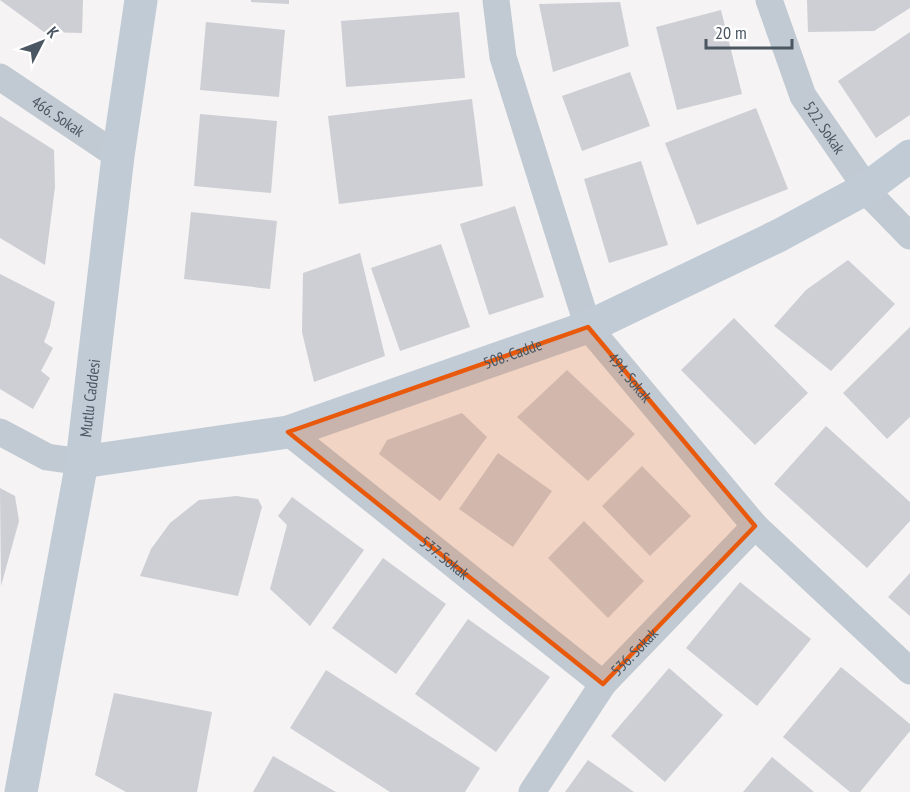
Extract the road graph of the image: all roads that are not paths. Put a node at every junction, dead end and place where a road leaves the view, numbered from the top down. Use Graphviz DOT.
graph roads {
  1 [pos="141,0"];
  2 [pos="496,0"];
  3 [pos="769,0"];
  4 [pos="0,77"];
  5 [pos="118,156"];
  6 [pos="910,156"];
  7 [pos="867,188"];
  8 [pos="910,236"];
  9 [pos="588,327"];
  10 [pos="0,432"];
  11 [pos="288,432"];
  12 [pos="82,462"];
  13 [pos="755,526"];
  14 [pos="910,671"];
  15 [pos="603,684"];
  16 [pos="21,792"];
  17 [pos="532,792"];
  1 -- 5 [label="street, Mutlu Caddesi"];
  2 -- 9 [label="street, 494. Sokak"];
  3 -- 7 [label="street, 522. Sokak"];
  4 -- 5 [label="street, 466. Sokak"];
  5 -- 12 [label="street, Mutlu Caddesi"];
  6 -- 7 [label="street, 508. Cadde"];
  7 -- 8 [label="street, 522. Sokak"];
  7 -- 9 [label="street, 508. Cadde"];
  9 -- 11 [label="street, 508. Cadde"];
  9 -- 13 [label="street, 494. Sokak"];
  10 -- 12 [label="street"];
  11 -- 12 [label="street, 508. Cadde"];
  11 -- 15 [label="street, 537. Sokak"];
  12 -- 16 [label="street, Mutlu Caddesi"];
  13 -- 14 [label="street, 494. Sokak"];
  13 -- 15 [label="street, 536. Sokak"];
  15 -- 17 [label="street, 536. Sokak"];
}
